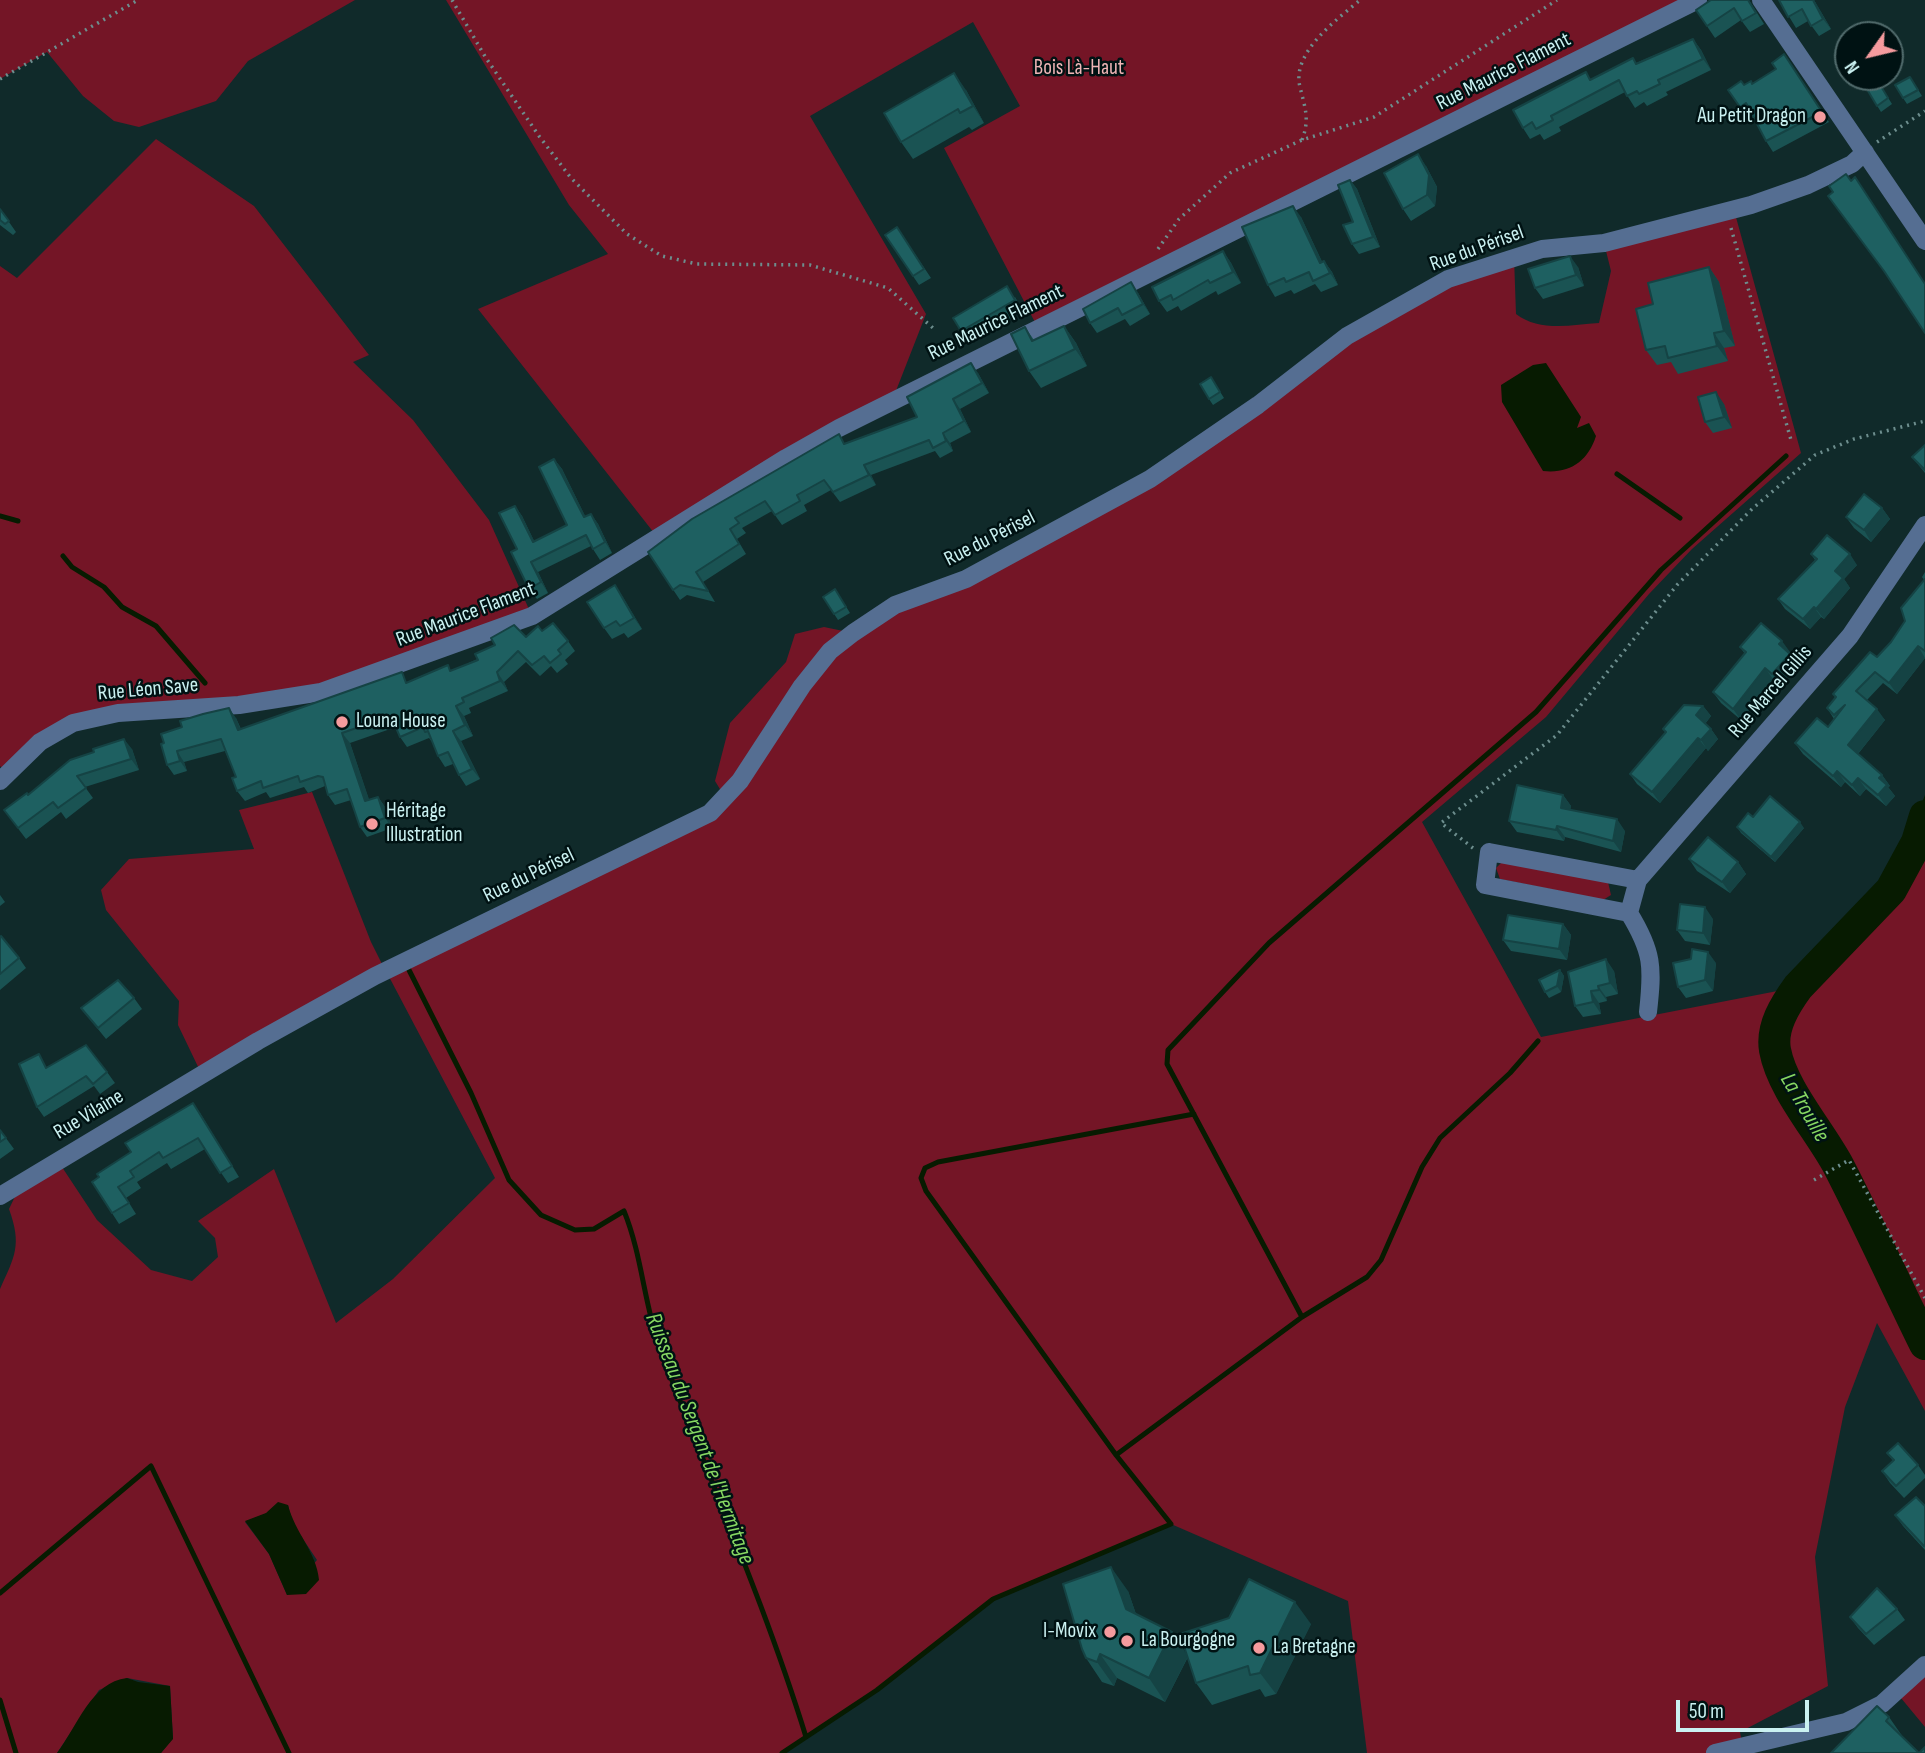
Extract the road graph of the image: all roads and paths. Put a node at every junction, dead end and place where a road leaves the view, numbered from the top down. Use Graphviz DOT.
graph roads {
  1 [pos="138,0"];
  2 [pos="452,0"];
  3 [pos="1360,0"];
  4 [pos="1557,0"];
  5 [pos="1698,0"];
  6 [pos="1761,0"];
  7 [pos="0,79"];
  8 [pos="1925,111"];
  9 [pos="1302,141"];
  10 [pos="1865,152"];
  11 [pos="1726,212"];
  12 [pos="1925,240"];
  13 [pos="1140,278"];
  14 [pos="933,328"];
  15 [pos="1925,421"];
  16 [pos="1791,440"];
  17 [pos="1925,524"];
  18 [pos="321,692"];
  19 [pos="0,781"];
  20 [pos="1488,859"];
  21 [pos="1638,880"];
  22 [pos="1629,913"];
  23 [pos="1648,1012"];
  24 [pos="202,1075"];
  25 [pos="1814,1180"];
  26 [pos="0,1196"];
  27 [pos="1925,1298"];
  28 [pos="1925,1665"];
  29 [pos="1743,1750"];
  30 [pos="1715,1753"];
  1 -- 7 [label="path"];
  2 -- 14 [label="path"];
  3 -- 9 [label="path"];
  4 -- 9 [label="path"];
  5 -- 13 [label="street, Rue Maurice Flament"];
  6 -- 10 [label="street"];
  8 -- 10 [label="path"];
  9 -- 13 [label="path"];
  10 -- 11 [label="street, Rue du Périsel"];
  10 -- 12 [label="street"];
  11 -- 16 [label="path"];
  11 -- 24 [label="street, Rue du Périsel"];
  13 -- 18 [label="street, Rue Maurice Flament"];
  15 -- 20 [label="path"];
  17 -- 21 [label="street, Rue Marcel Gillis"];
  18 -- 19 [label="street, Rue Léon Save"];
  20 -- 21 [label="street"];
  20 -- 22 [label="street"];
  21 -- 22 [label="street, Rue Marcel Gillis"];
  22 -- 23 [label="street"];
  24 -- 26 [label="street, Rue Vilaine"];
  25 -- 27 [label="path"];
  28 -- 29 [label="street"];
  29 -- 30 [label="street"];
}
